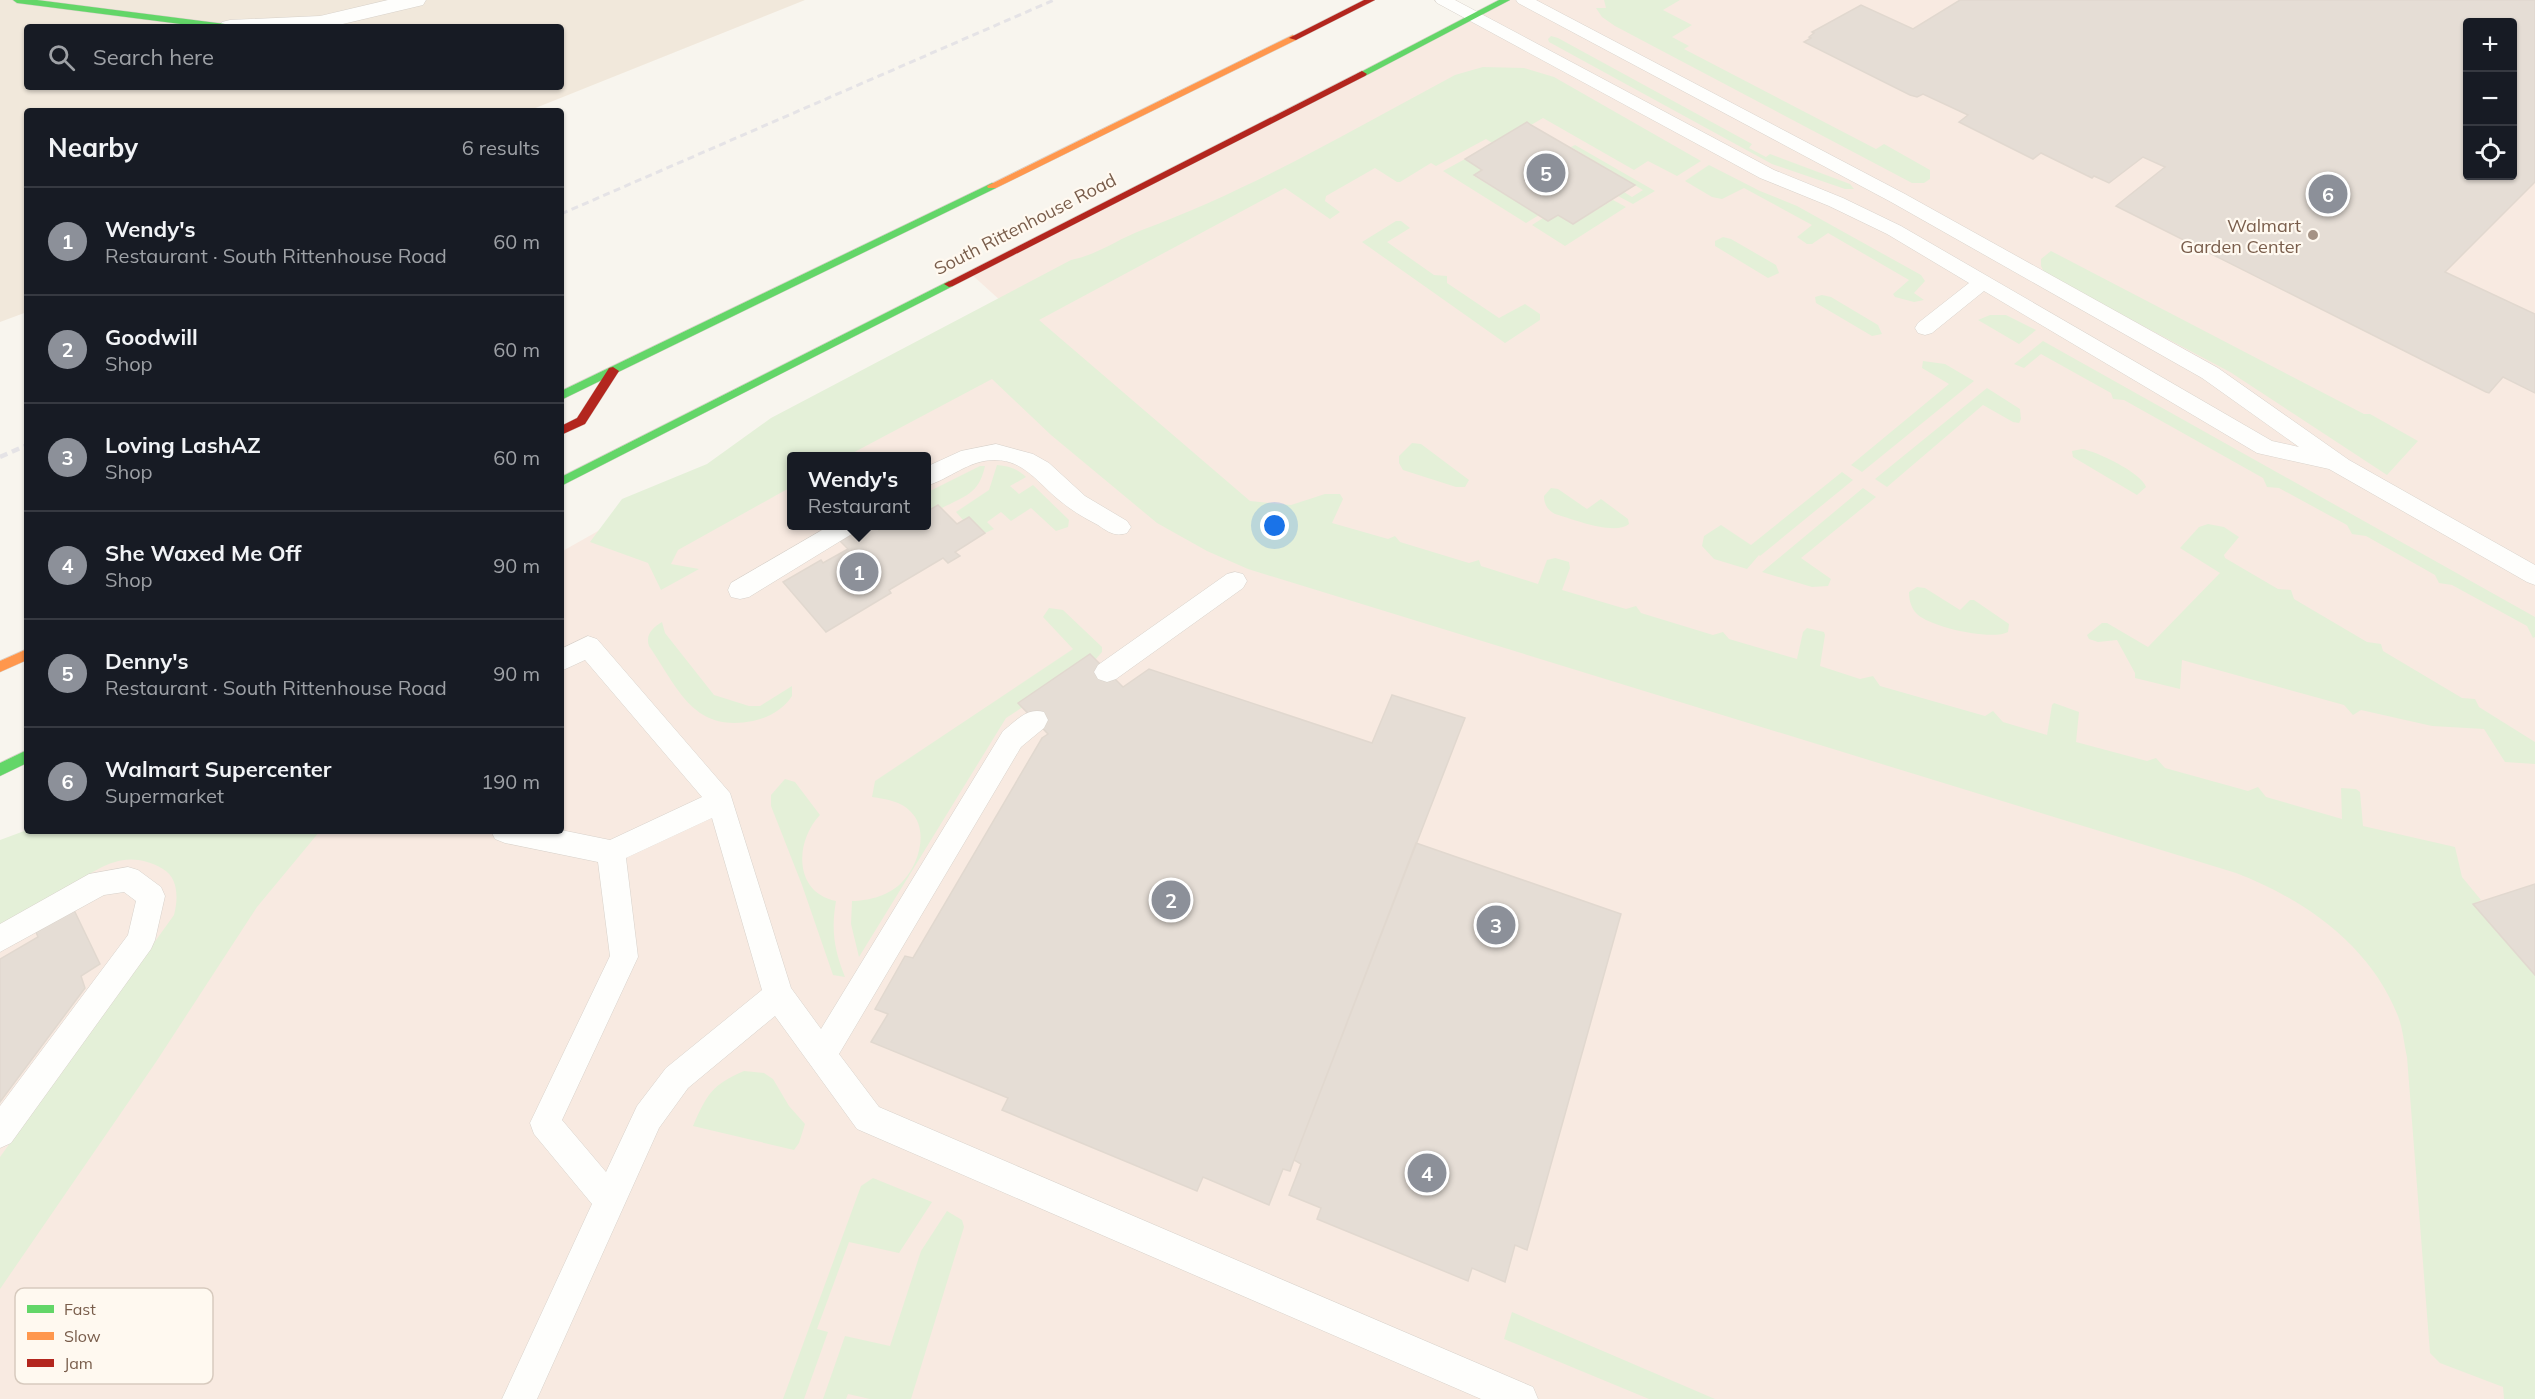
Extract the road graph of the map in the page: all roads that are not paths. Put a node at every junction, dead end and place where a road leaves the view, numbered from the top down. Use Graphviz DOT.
graph roads {
  1 [pos="17,0"];
  2 [pos="415,0"];
  3 [pos="1371,0"];
  4 [pos="1443,0"];
  5 [pos="1506,0"];
  6 [pos="1524,0"];
  7 [pos="1474,17"];
  8 [pos="202,24"];
  9 [pos="298,24"];
  10 [pos="1984,281"];
  11 [pos="1925,328"];
  12 [pos="613,371"];
  13 [pos="564,395"];
  14 [pos="564,430"];
  15 [pos="2341,466"];
  16 [pos="931,476"];
  17 [pos="564,480"];
  18 [pos="1119,527"];
  19 [pos="839,530"];
  20 [pos="2535,576"];
  21 [pos="1235,581"];
  22 [pos="740,590"];
  23 [pos="24,655"];
  24 [pos="564,659"];
  25 [pos="0,667"];
  26 [pos="1107,672"];
  27 [pos="1035,720"];
  28 [pos="24,758"];
  29 [pos="0,770"];
  30 [pos="721,801"];
  31 [pos="520,834"];
  32 [pos="611,852"];
  33 [pos="0,939"];
  34 [pos="778,995"];
  35 [pos="822,1054"];
  36 [pos="0,1132"];
  37 [pos="610,1201"];
  38 [pos="519,1399"];
  39 [pos="1521,1399"];
  1 -- 8 [label="main road"];
  2 -- 9 [label="street"];
  3 -- 12 [label="main road"];
  4 -- 7 [label="lane"];
  5 -- 7 [label="main road, South Rittenhouse Road"];
  6 -- 15 [label="lane"];
  7 -- 10 [label="lane"];
  7 -- 17 [label="main road, South Rittenhouse Road"];
  10 -- 11 [label="lane"];
  10 -- 15 [label="lane"];
  12 -- 13 [label="main road"];
  12 -- 14 [label="main road"];
  15 -- 20 [label="lane"];
  16 -- 18 [label="lane"];
  19 -- 22 [label="lane"];
  21 -- 26 [label="lane"];
  23 -- 25 [label="main road"];
  24 -- 30 [label="lane"];
  27 -- 35 [label="lane"];
  28 -- 29 [label="main road"];
  30 -- 32 [label="lane"];
  30 -- 34 [label="lane"];
  31 -- 32 [label="lane"];
  32 -- 37 [label="lane"];
  33 -- 36 [label="lane"];
  34 -- 35 [label="lane"];
  34 -- 37 [label="lane"];
  35 -- 39 [label="lane"];
  37 -- 38 [label="lane"];
}
